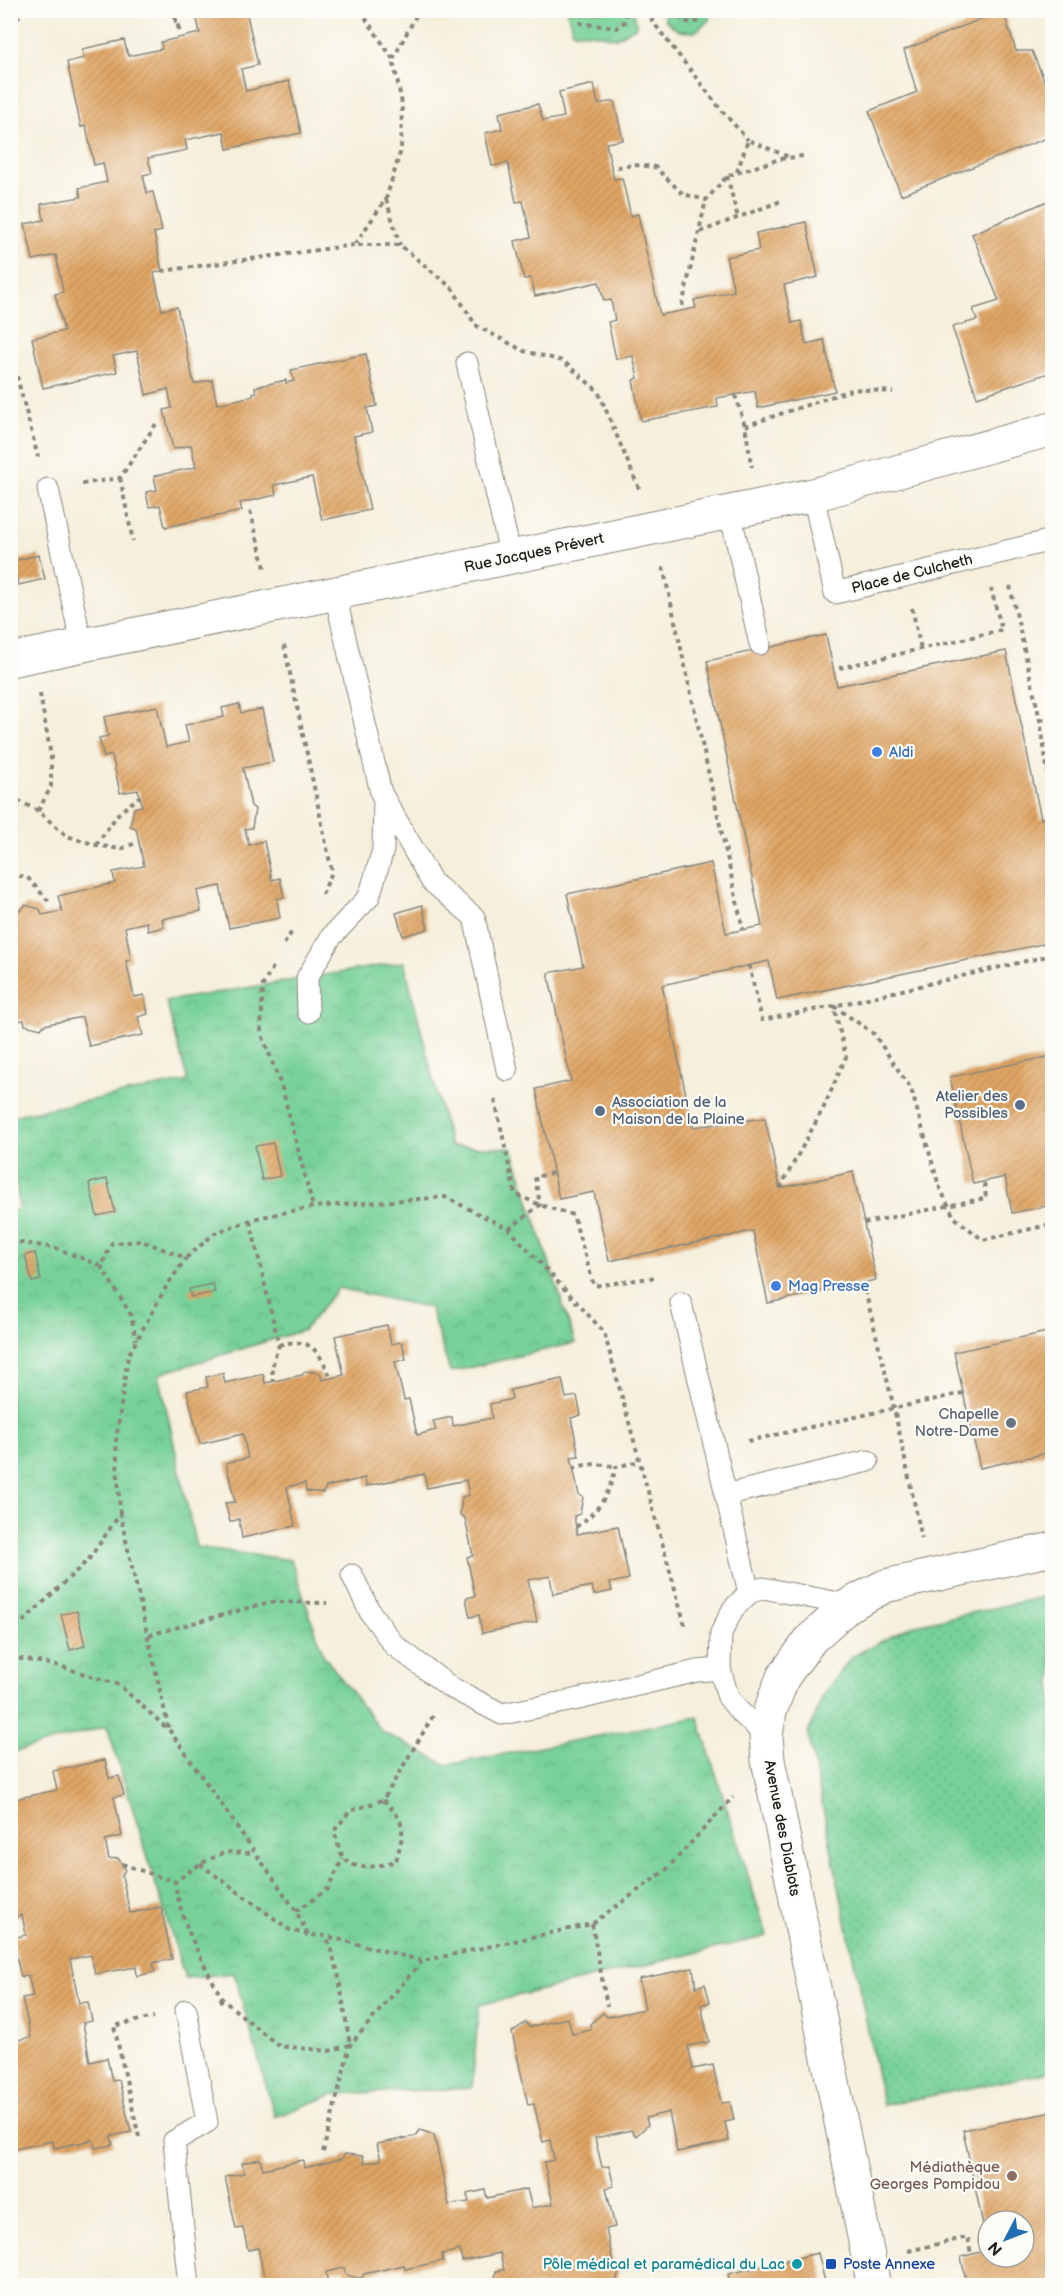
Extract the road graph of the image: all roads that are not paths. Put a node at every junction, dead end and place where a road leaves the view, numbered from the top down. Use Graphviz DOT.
graph roads {
  1 [pos="467,363"];
  2 [pos="1053,429"];
  3 [pos="48,489"];
  4 [pos="813,495"];
  5 [pos="744,509"];
  6 [pos="1053,540"];
  7 [pos="511,558"];
  8 [pos="335,594"];
  9 [pos="760,644"];
  10 [pos="82,645"];
  11 [pos="21,658"];
  12 [pos="384,798"];
  13 [pos="308,1012"];
  14 [pos="504,1060"];
  15 [pos="681,1303"];
  16 [pos="868,1461"];
  17 [pos="725,1495"];
  18 [pos="1053,1549"];
  19 [pos="352,1575"];
  20 [pos="749,1593"];
  21 [pos="849,1605"];
  22 [pos="720,1670"];
  23 [pos="767,1748"];
  24 [pos="186,2010"];
  25 [pos="872,2273"];
  26 [pos="189,2286"];
  1 -- 7 [label="lane"];
  2 -- 4 [label="street, Rue Jacques Prévert"];
  3 -- 10 [label="lane"];
  4 -- 5 [label="street, Rue Jacques Prévert"];
  4 -- 6 [label="lane, Place de Culcheth"];
  5 -- 7 [label="street, Rue Jacques Prévert"];
  5 -- 9 [label="lane"];
  7 -- 8 [label="street, Rue Jacques Prévert"];
  8 -- 10 [label="street, Rue Jacques Prévert"];
  8 -- 12 [label="lane"];
  10 -- 11 [label="street, Rue Jacques Prévert"];
  12 -- 13 [label="lane"];
  12 -- 14 [label="lane"];
  15 -- 17 [label="lane"];
  16 -- 17 [label="lane"];
  17 -- 20 [label="lane"];
  18 -- 21 [label="street, Avenue des Diablots"];
  19 -- 22 [label="lane"];
  20 -- 21 [label="lane"];
  20 -- 22 [label="lane"];
  21 -- 23 [label="street, Avenue des Diablots"];
  22 -- 23 [label="lane"];
  23 -- 25 [label="street, Avenue des Diablots"];
  24 -- 26 [label="lane"];
}
